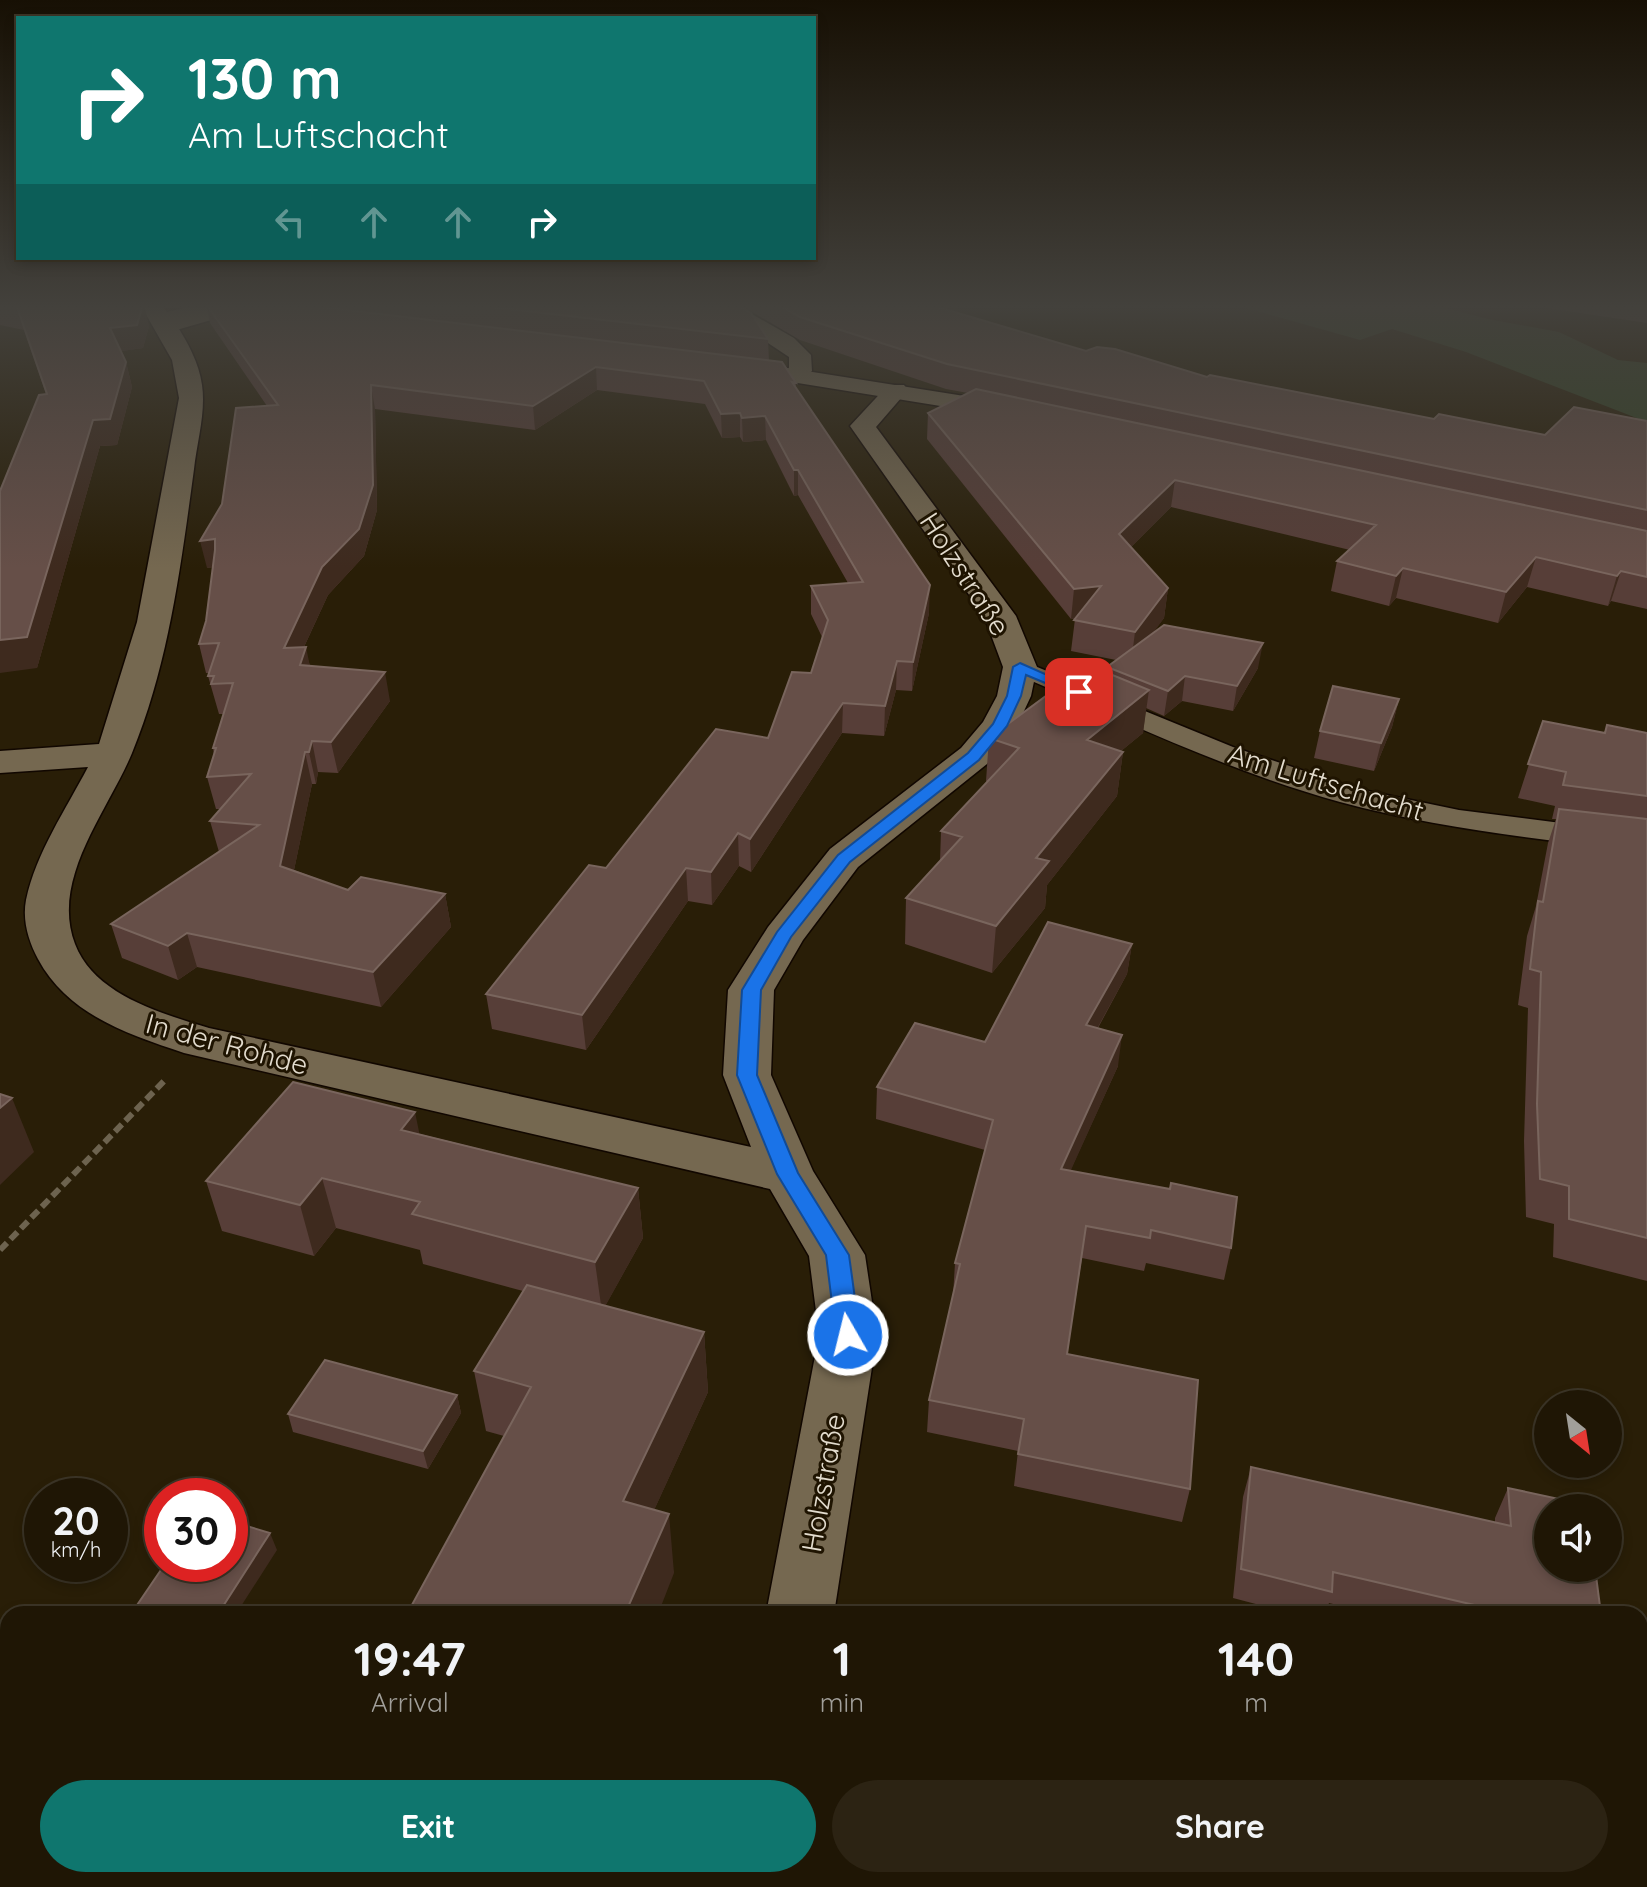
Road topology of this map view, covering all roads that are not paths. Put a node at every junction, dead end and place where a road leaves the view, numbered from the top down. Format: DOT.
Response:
graph roads {
  1 [pos="191,392"];
  2 [pos="894,392"];
  3 [pos="907,392"];
  4 [pos="1035,416"];
  5 [pos="1020,667"];
  6 [pos="113,754"];
  7 [pos="0,762"];
  8 [pos="1647,843"];
  9 [pos="788,1174"];
  10 [pos="805,1606"];
  1 -- 6 [label="street, In der Rohde"];
  2 -- 5 [label="street, Holzstraße"];
  3 -- 4 [label="street"];
  5 -- 8 [label="lane, Am Luftschacht"];
  5 -- 9 [label="street, Holzstraße"];
  6 -- 7 [label="street"];
  6 -- 9 [label="street, In der Rohde"];
  9 -- 10 [label="street, Holzstraße"];
}
